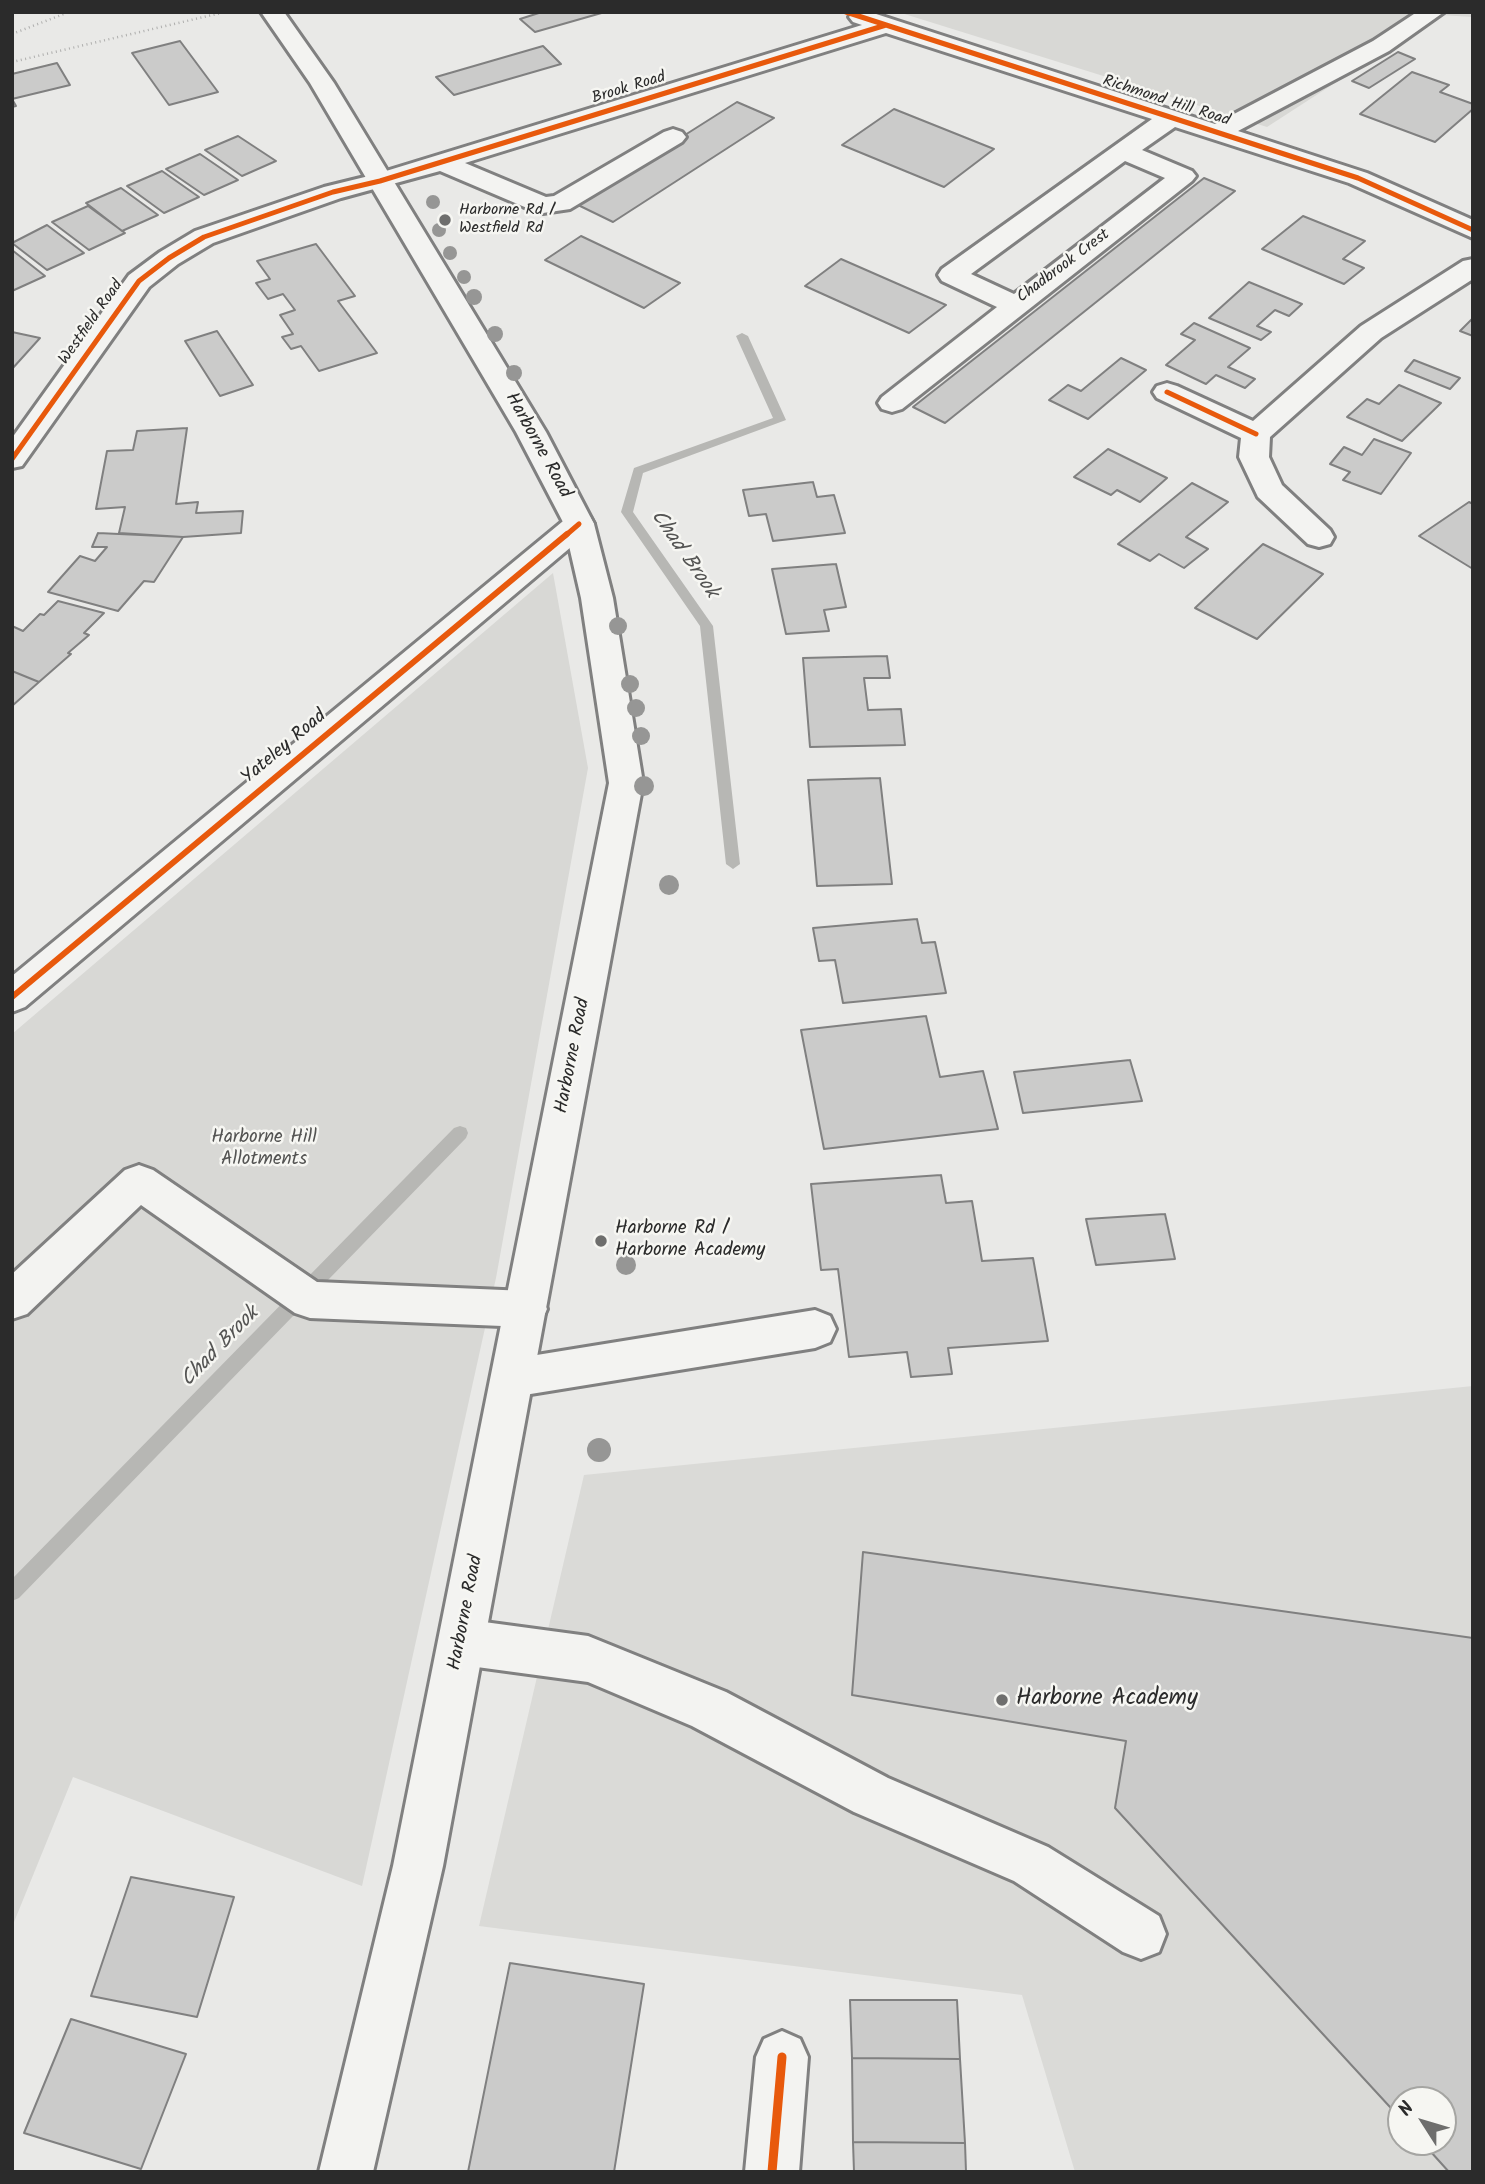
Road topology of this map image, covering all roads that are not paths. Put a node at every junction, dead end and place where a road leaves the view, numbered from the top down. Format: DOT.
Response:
graph roads {
  1 [pos="272,12"];
  2 [pos="846,12"];
  3 [pos="1433,12"];
  4 [pos="886,25"];
  5 [pos="1171,118"];
  6 [pos="1216,133"];
  7 [pos="673,137"];
  8 [pos="1123,151"];
  9 [pos="441,162"];
  10 [pos="380,181"];
  11 [pos="1473,230"];
  12 [pos="1473,267"];
  13 [pos="1016,306"];
  14 [pos="1167,392"];
  15 [pos="892,403"];
  16 [pos="25,422"];
  17 [pos="1256,434"];
  18 [pos="12,459"];
  19 [pos="579,524"];
  20 [pos="1319,537"];
  21 [pos="12,997"];
  22 [pos="12,1301"];
  23 [pos="526,1309"];
  24 [pos="815,1329"];
  25 [pos="512,1378"];
  26 [pos="462,1643"];
  27 [pos="1141,1934"];
  28 [pos="782,2057"];
  29 [pos="346,2172"];
  30 [pos="772,2172"];
  1 -- 10 [label="street, Harborne Road"];
  2 -- 4 [label="street, Richmond Hill Road"];
  3 -- 6 [label="street"];
  4 -- 5 [label="street, Richmond Hill Road"];
  4 -- 9 [label="street, Brook Road"];
  5 -- 6 [label="street, Richmond Hill Road"];
  5 -- 8 [label="street, Chadbrook Crest"];
  6 -- 11 [label="street, Richmond Hill Road"];
  7 -- 9 [label="street"];
  8 -- 13 [label="street, Chadbrook Crest"];
  8 -- 13 [label="street, Chadbrook Crest"];
  9 -- 10 [label="street, Brook Road"];
  10 -- 16 [label="street, Westfield Road"];
  10 -- 19 [label="street, Harborne Road"];
  12 -- 17 [label="street"];
  13 -- 15 [label="street"];
  14 -- 17 [label="street"];
  16 -- 18 [label="street, Westfield Road"];
  17 -- 20 [label="street"];
  19 -- 21 [label="street, Yateley Road"];
  19 -- 23 [label="street, Harborne Road"];
  22 -- 23 [label="street"];
  23 -- 25 [label="street, Harborne Road"];
  24 -- 25 [label="street"];
  25 -- 26 [label="street, Harborne Road"];
  26 -- 27 [label="street"];
  26 -- 29 [label="street, Harborne Road"];
  28 -- 30 [label="street"];
}
